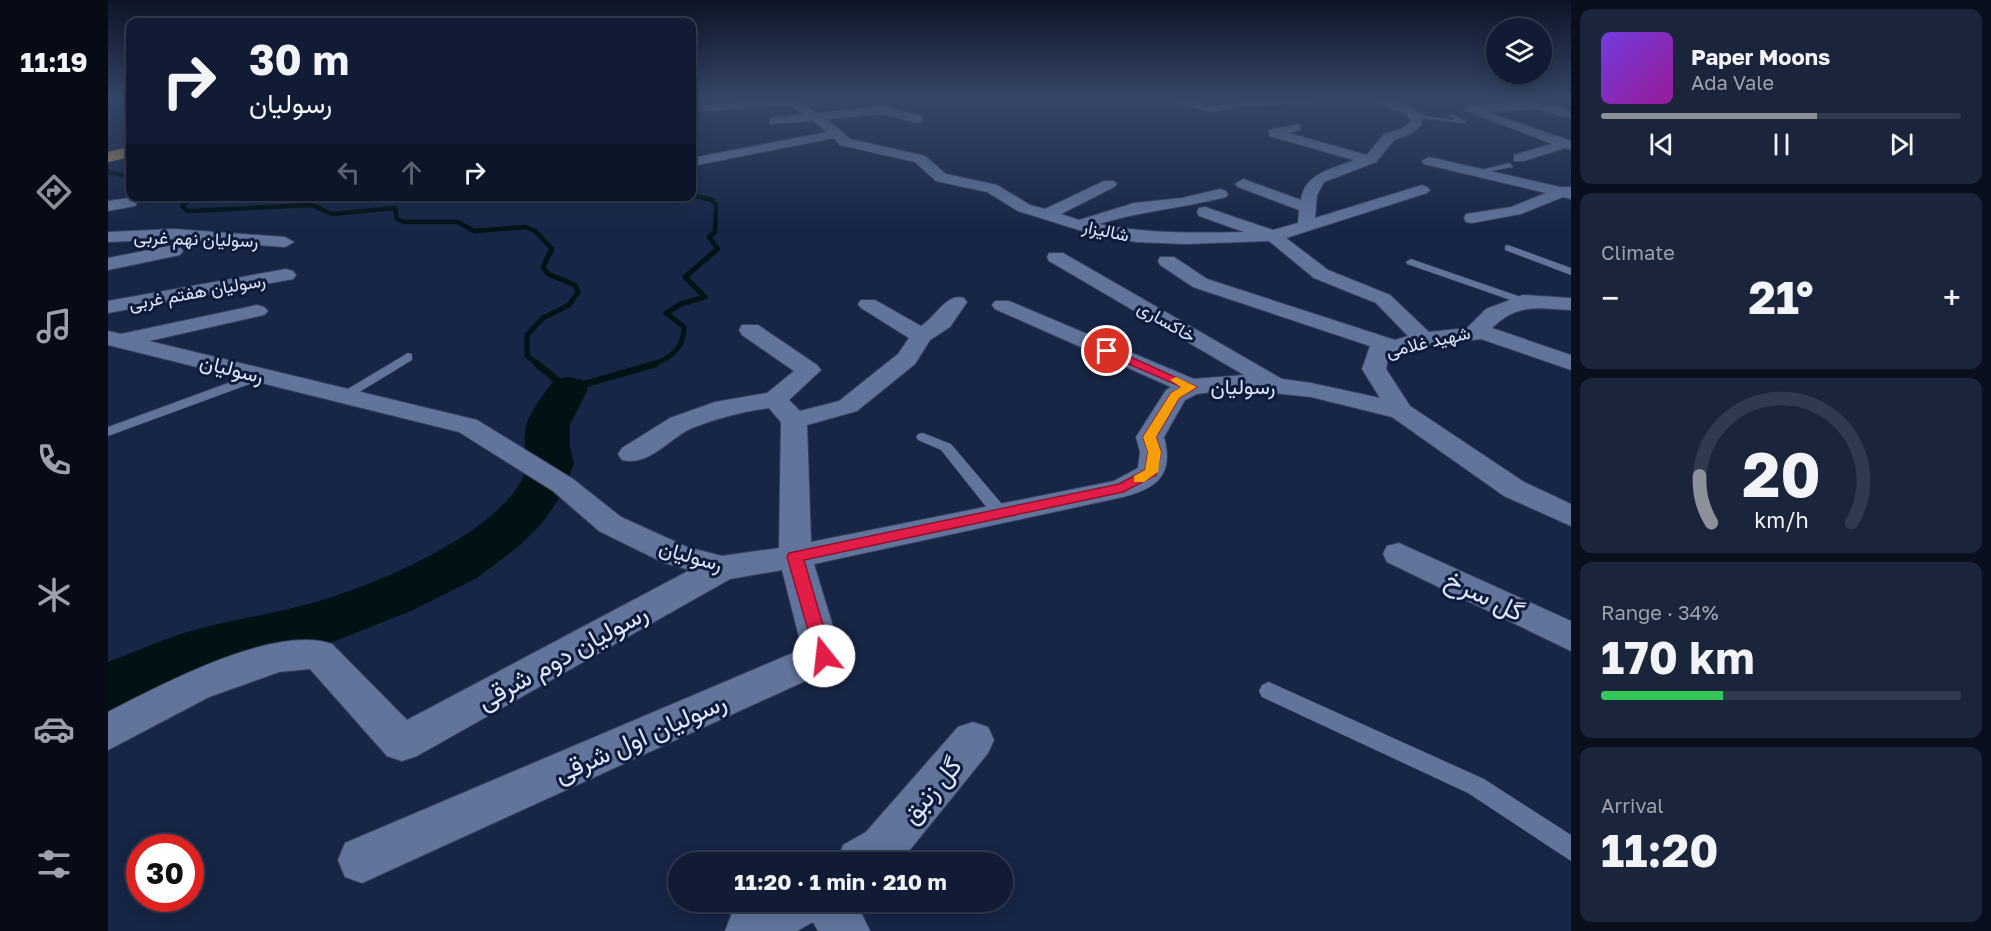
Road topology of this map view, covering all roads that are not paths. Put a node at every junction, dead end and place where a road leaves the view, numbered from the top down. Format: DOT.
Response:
graph roads {
  1 [pos="792,142"];
  2 [pos="846,142"];
  3 [pos="1307,142"];
  4 [pos="1384,142"];
  5 [pos="126,144"];
  6 [pos="1568,145"];
  7 [pos="108,148"];
  8 [pos="126,153"];
  9 [pos="108,157"];
  10 [pos="1368,160"];
  11 [pos="696,161"];
  12 [pos="1429,161"];
  13 [pos="1515,161"];
  14 [pos="1480,171"];
  15 [pos="1109,184"];
  16 [pos="1243,184"];
  17 [pos="1422,190"];
  18 [pos="1568,191"];
  19 [pos="1220,194"];
  20 [pos="129,203"];
  21 [pos="108,206"];
  22 [pos="1308,208"];
  23 [pos="1204,212"];
  24 [pos="1047,215"];
  25 [pos="1472,218"];
  26 [pos="1079,225"];
  27 [pos="1306,226"];
  28 [pos="1273,236"];
  29 [pos="108,237"];
  30 [pos="285,242"];
  31 [pos="1508,248"];
  32 [pos="174,251"];
  33 [pos="1056,257"];
  34 [pos="1167,261"];
  35 [pos="1411,262"];
  36 [pos="108,264"];
  37 [pos="1571,272"];
  38 [pos="286,275"];
  39 [pos="1523,301"];
  40 [pos="957,302"];
  41 [pos="868,304"];
  42 [pos="1571,304"];
  43 [pos="1002,305"];
  44 [pos="108,307"];
  45 [pos="257,311"];
  46 [pos="750,330"];
  47 [pos="1478,330"];
  48 [pos="921,336"];
  49 [pos="114,339"];
  50 [pos="1424,339"];
  51 [pos="1394,347"];
  52 [pos="408,357"];
  53 [pos="1571,363"];
  54 [pos="261,375"];
  55 [pos="1278,385"];
  56 [pos="1191,387"];
  57 [pos="343,396"];
  58 [pos="775,400"];
  59 [pos="1401,411"];
  60 [pos="794,421"];
  61 [pos="108,432"];
  62 [pos="923,437"];
  63 [pos="632,454"];
  64 [pos="1000,514"];
  65 [pos="1571,516"];
  66 [pos="1399,554"];
  67 [pos="795,557"];
  68 [pos="722,568"];
  69 [pos="1571,637"];
  70 [pos="1269,691"];
  71 [pos="108,732"];
  72 [pos="973,740"];
  73 [pos="1571,849"];
  74 [pos="876,852"];
  75 [pos="362,860"];
  76 [pos="782,912"];
  77 [pos="835,912"];
  78 [pos="750,931"];
  79 [pos="845,931"];
  1 -- 11 [label="street"];
  2 -- 24 [label="street, شالیزار"];
  3 -- 10 [label="street"];
  4 -- 10 [label="street"];
  5 -- 7 [label="highway"];
  6 -- 13 [label="street"];
  8 -- 9 [label="highway"];
  10 -- 22 [label="street"];
  12 -- 14 [label="street"];
  13 -- 14 [label="lane"];
  14 -- 18 [label="street"];
  15 -- 24 [label="street"];
  16 -- 22 [label="street"];
  17 -- 27 [label="street, شالیزار"];
  18 -- 25 [label="street"];
  19 -- 26 [label="street"];
  20 -- 21 [label="street"];
  22 -- 27 [label="street"];
  23 -- 28 [label="street"];
  24 -- 26 [label="street, شالیزار"];
  26 -- 28 [label="street, شالیزار"];
  27 -- 28 [label="street, شالیزار"];
  28 -- 50 [label="street"];
  29 -- 30 [label="street, رسولیان نهم غربی"];
  31 -- 37 [label="lane"];
  32 -- 36 [label="street"];
  33 -- 55 [label="street, خاکساری"];
  34 -- 51 [label="street"];
  35 -- 39 [label="lane"];
  38 -- 44 [label="street, رسولیان هفتم غربی"];
  39 -- 42 [label="street, شهید غلامی"];
  39 -- 47 [label="street, شهید غلامی"];
  40 -- 48 [label="street"];
  41 -- 48 [label="street"];
  43 -- 56 [label="street"];
  45 -- 49 [label="street"];
  46 -- 58 [label="street"];
  47 -- 50 [label="street, شهید غلامی"];
  47 -- 53 [label="street"];
  48 -- 60 [label="street"];
  49 -- 54 [label="street, رسولیان"];
  50 -- 51 [label="street, شهید غلامی"];
  51 -- 59 [label="street, شهید غلامی"];
  52 -- 57 [label="lane"];
  54 -- 57 [label="street, رسولیان"];
  54 -- 61 [label="lane"];
  55 -- 56 [label="street, رسولیان"];
  55 -- 59 [label="street, رسولیان"];
  56 -- 64 [label="street, رسولیان"];
  57 -- 68 [label="street, رسولیان"];
  58 -- 60 [label="street"];
  58 -- 63 [label="street"];
  59 -- 65 [label="street, رسولیان"];
  60 -- 67 [label="street"];
  62 -- 64 [label="lane"];
  64 -- 67 [label="street, رسولیان"];
  66 -- 69 [label="street, گل سرخ"];
  67 -- 68 [label="street, رسولیان"];
  67 -- 75 [label="street, رسولیان اول شرقی"];
  68 -- 71 [label="street, رسولیان دوم شرقی"];
  70 -- 73 [label="lane"];
  72 -- 74 [label="street, گل زنبق"];
  76 -- 78 [label="street"];
  77 -- 79 [label="street"];
}
